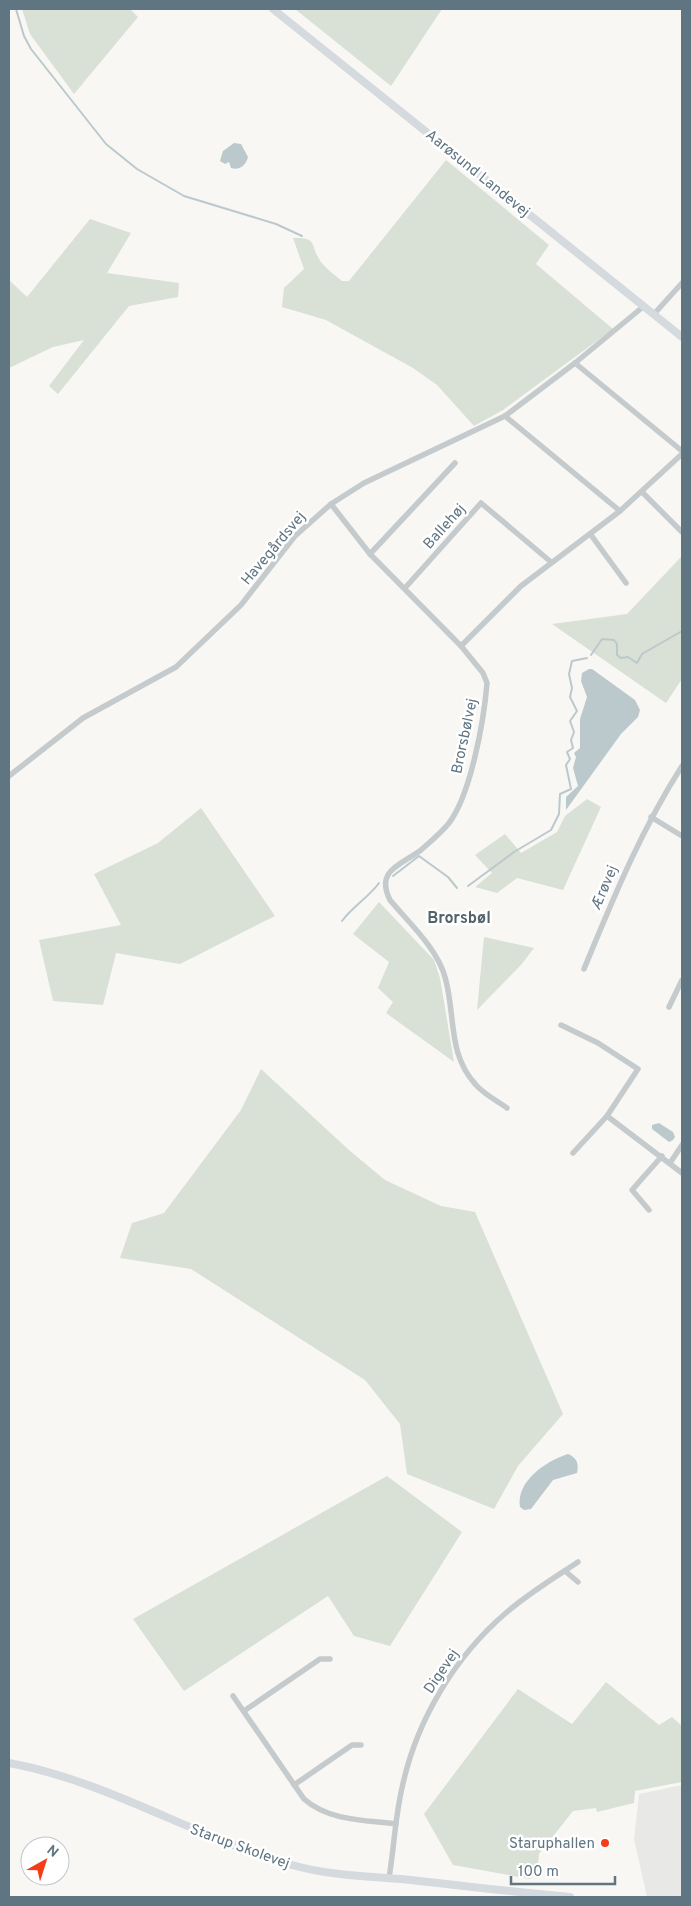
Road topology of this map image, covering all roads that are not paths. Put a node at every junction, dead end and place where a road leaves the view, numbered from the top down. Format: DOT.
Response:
graph roads {
  1 [pos="273,9"];
  2 [pos="682,284"];
  3 [pos="644,306"];
  4 [pos="654,314"];
  5 [pos="682,337"];
  6 [pos="576,363"];
  7 [pos="505,416"];
  8 [pos="682,452"];
  9 [pos="455,463"];
  10 [pos="642,492"];
  11 [pos="332,504"];
  12 [pos="620,511"];
  13 [pos="682,532"];
  14 [pos="591,535"];
  15 [pos="370,554"];
  16 [pos="551,562"];
  17 [pos="626,583"];
  18 [pos="405,588"];
  19 [pos="461,646"];
  20 [pos="682,766"];
  21 [pos="9,776"];
  22 [pos="651,817"];
  23 [pos="682,836"];
  24 [pos="584,969"];
  25 [pos="682,980"];
  26 [pos="669,1007"];
  27 [pos="561,1026"];
  28 [pos="507,1108"];
  29 [pos="607,1116"];
  30 [pos="682,1145"];
  31 [pos="573,1153"];
  32 [pos="662,1156"];
  33 [pos="670,1163"];
  34 [pos="682,1173"];
  35 [pos="649,1210"];
  36 [pos="578,1562"];
  37 [pos="565,1571"];
  38 [pos="578,1582"];
  39 [pos="330,1659"];
  40 [pos="233,1696"];
  41 [pos="244,1711"];
  42 [pos="361,1745"];
  43 [pos="9,1763"];
  44 [pos="294,1785"];
  45 [pos="396,1824"];
  46 [pos="389,1878"];
  47 [pos="570,1897"];
  1 -- 3 [label="street, Aarøsund Landevej"];
  2 -- 4 [label="street"];
  3 -- 4 [label="street, Aarøsund Landevej"];
  3 -- 6 [label="street, Havegårdsvej"];
  4 -- 5 [label="street, Aarøsund Landevej"];
  6 -- 7 [label="street, Havegårdsvej"];
  6 -- 8 [label="street"];
  7 -- 11 [label="street, Havegårdsvej"];
  7 -- 12 [label="street"];
  8 -- 10 [label="street"];
  9 -- 15 [label="street"];
  10 -- 12 [label="street"];
  10 -- 13 [label="street"];
  11 -- 15 [label="street, Brorsbølvej"];
  11 -- 21 [label="street, Havegårdsvej"];
  12 -- 14 [label="street"];
  14 -- 16 [label="street"];
  14 -- 17 [label="street"];
  15 -- 18 [label="street, Brorsbølvej"];
  16 -- 18 [label="street, Ballehøj"];
  16 -- 19 [label="street"];
  18 -- 19 [label="street, Brorsbølvej"];
  19 -- 28 [label="street, Brorsbølvej"];
  20 -- 22 [label="street, Ærøvej"];
  22 -- 23 [label="street"];
  22 -- 24 [label="street, Ærøvej"];
  25 -- 26 [label="street"];
  27 -- 29 [label="street"];
  29 -- 31 [label="street"];
  29 -- 32 [label="street"];
  30 -- 33 [label="street"];
  32 -- 33 [label="street"];
  32 -- 35 [label="street"];
  33 -- 34 [label="street"];
  36 -- 37 [label="street, Digevej"];
  37 -- 38 [label="street"];
  37 -- 45 [label="street, Digevej"];
  39 -- 41 [label="street"];
  40 -- 41 [label="street"];
  41 -- 44 [label="street"];
  42 -- 44 [label="street"];
  43 -- 46 [label="street, Starup Skolevej"];
  44 -- 45 [label="street"];
  45 -- 46 [label="street, Digevej"];
  46 -- 47 [label="street, Starup Skolevej"];
}
